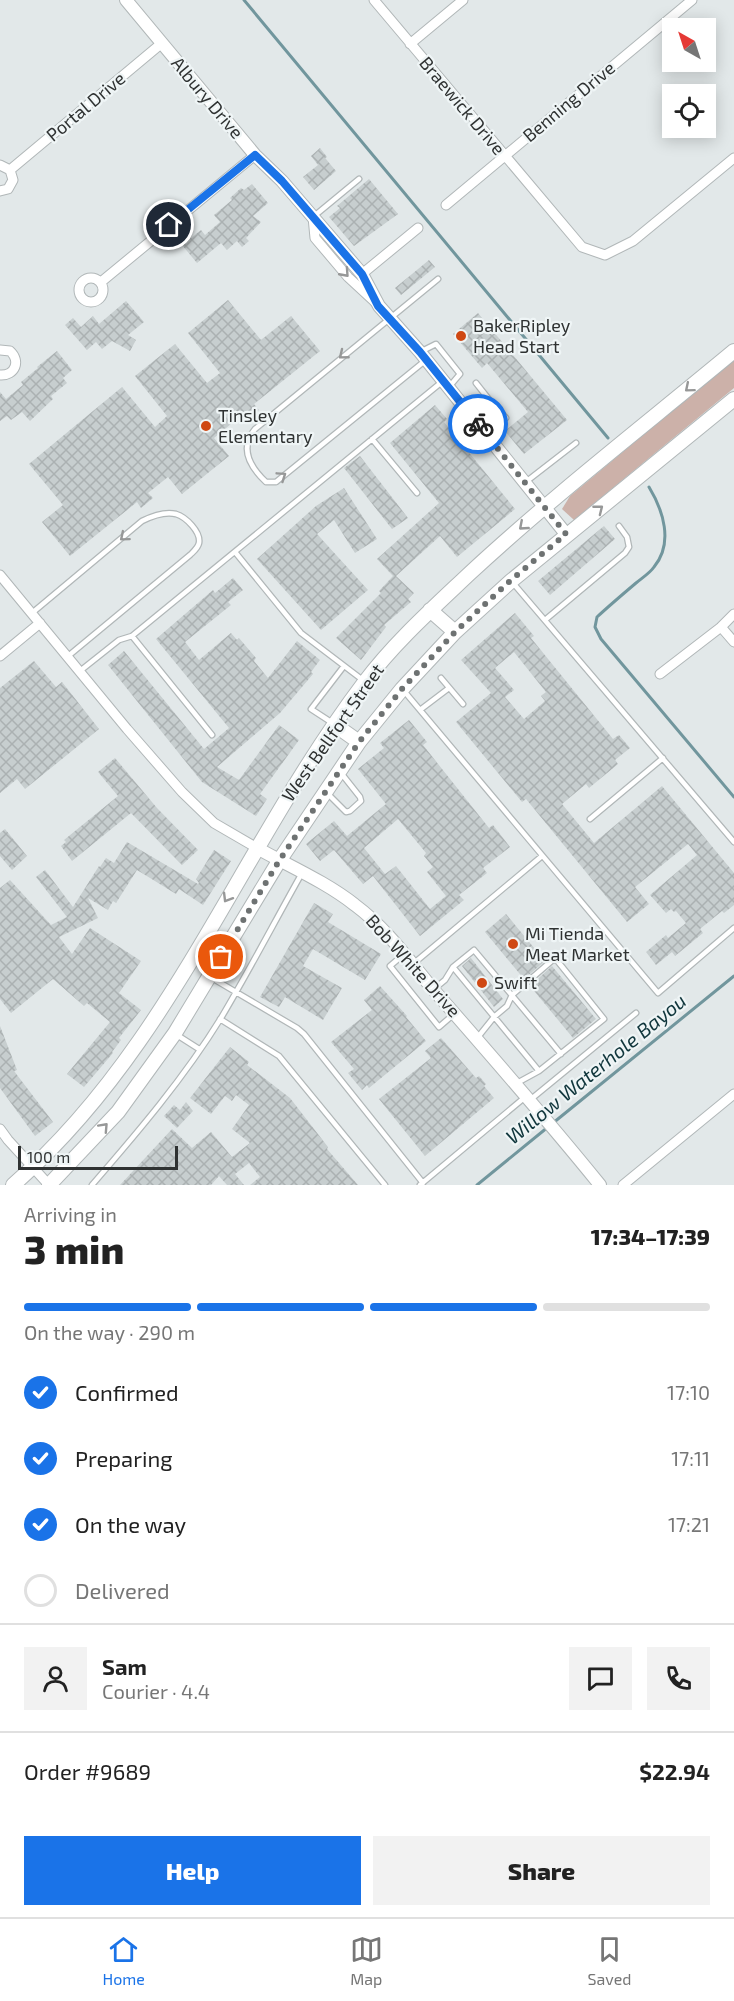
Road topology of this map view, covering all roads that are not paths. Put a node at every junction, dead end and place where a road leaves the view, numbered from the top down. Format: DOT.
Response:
graph roads {
  1 [pos="126,0"];
  2 [pos="374,0"];
  3 [pos="463,0"];
  4 [pos="692,0"];
  5 [pos="162,43"];
  6 [pos="410,44"];
  7 [pos="255,155"];
  8 [pos="504,156"];
  9 [pos="734,158"];
  10 [pos="0,165"];
  11 [pos="10,170"];
  12 [pos="359,179"];
  13 [pos="0,191"];
  14 [pos="446,205"];
  15 [pos="314,217"];
  16 [pos="418,228"];
  17 [pos="362,274"];
  18 [pos="438,279"];
  19 [pos="101,282"];
  20 [pos="378,306"];
  21 [pos="389,318"];
  22 [pos="0,350"];
  23 [pos="734,351"];
  24 [pos="423,356"];
  25 [pos="0,375"];
  26 [pos="476,383"];
  27 [pos="445,384"];
  28 [pos="734,399"];
  29 [pos="491,402"];
  30 [pos="472,417"];
  31 [pos="506,418"];
  32 [pos="372,439"];
  33 [pos="576,443"];
  34 [pos="525,483"];
  35 [pos="417,493"];
  36 [pos="544,507"];
  37 [pos="619,526"];
  38 [pos="566,534"];
  39 [pos="235,552"];
  40 [pos="0,575"];
  41 [pos="511,580"];
  42 [pos="430,610"];
  43 [pos="32,613"];
  44 [pos="734,614"];
  45 [pos="545,620"];
  46 [pos="40,623"];
  47 [pos="722,627"];
  48 [pos="455,632"];
  49 [pos="132,636"];
  50 [pos="734,642"];
  51 [pos="0,656"];
  52 [pos="68,657"];
  53 [pos="344,666"];
  54 [pos="80,671"];
  55 [pos="660,674"];
  56 [pos="441,678"];
  57 [pos="365,682"];
  58 [pos="449,688"];
  59 [pos="402,689"];
  60 [pos="464,704"];
  61 [pos="420,710"];
  62 [pos="334,725"];
  63 [pos="212,735"];
  64 [pos="359,742"];
  65 [pos="663,758"];
  66 [pos="339,771"];
  67 [pos="326,792"];
  68 [pos="590,819"];
  69 [pos="734,842"];
  70 [pos="257,848"];
  71 [pos="542,856"];
  72 [pos="279,861"];
  73 [pos="302,873"];
  74 [pos="734,928"];
  75 [pos="409,959"];
  76 [pos="484,962"];
  77 [pos="453,967"];
  78 [pos="478,967"];
  79 [pos="494,974"];
  80 [pos="469,975"];
  81 [pos="209,977"];
  82 [pos="487,979"];
  83 [pos="464,980"];
  84 [pos="478,986"];
  85 [pos="505,987"];
  86 [pos="434,989"];
  87 [pos="473,990"];
  88 [pos="236,991"];
  89 [pos="498,993"];
  90 [pos="512,995"];
  91 [pos="489,1000"];
  92 [pos="484,1004"];
  93 [pos="456,1013"];
  94 [pos="636,1013"];
  95 [pos="494,1017"];
  96 [pos="220,1019"];
  97 [pos="154,1020"];
  98 [pos="175,1033"];
  99 [pos="477,1038"];
  100 [pos="199,1049"];
  101 [pos="561,1054"];
  102 [pos="538,1071"];
  103 [pos="514,1085"];
  104 [pos="733,1098"];
  105 [pos="531,1101"];
  106 [pos="0,1129"];
  107 [pos="33,1168"];
  108 [pos="422,1184"];
  109 [pos="13,1185"];
  110 [pos="49,1185"];
  111 [pos="92,1185"];
  112 [pos="385,1185"];
  113 [pos="600,1185"];
  114 [pos="624,1185"];
  1 -- 5 [label="street, Albury Drive"];
  2 -- 6 [label="street, Braewick Drive"];
  3 -- 6 [label="street"];
  4 -- 8 [label="street, Benning Drive"];
  5 -- 7 [label="street, Albury Drive"];
  5 -- 11 [label="street, Portal Drive"];
  6 -- 8 [label="street, Braewick Drive"];
  7 -- 15 [label="street, Albury Drive"];
  7 -- 19 [label="street"];
  8 -- 9 [label="street, Braewick Drive"];
  8 -- 14 [label="street, Benning Drive"];
  10 -- 11 [label="street"];
  11 -- 13 [label="street, Portal Drive"];
  12 -- 15 [label="lane"];
  15 -- 17 [label="street, Albury Drive"];
  15 -- 20 [label="street, Albury Drive, one-way"];
  16 -- 17 [label="street"];
  17 -- 20 [label="street, Albury Drive"];
  18 -- 21 [label="lane"];
  20 -- 21 [label="street, Albury Drive"];
  21 -- 24 [label="street, Albury Drive"];
  21 -- 24 [label="lane, one-way"];
  22 -- 25 [label="street"];
  23 -- 36 [label="main road, West Bellfort Street, one-way"];
  24 -- 27 [label="street, Albury Drive"];
  24 -- 27 [label="lane"];
  26 -- 29 [label="lane"];
  27 -- 30 [label="street, Albury Drive"];
  27 -- 32 [label="lane"];
  38 -- 28 [label="main road, West Bellfort Street, one-way"];
  29 -- 30 [label="lane"];
  29 -- 31 [label="lane"];
  30 -- 34 [label="street, Albury Drive"];
  32 -- 35 [label="lane"];
  32 -- 39 [label="lane"];
  33 -- 34 [label="lane"];
  34 -- 36 [label="street, Albury Drive"];
  36 -- 38 [label="street, Albury Drive"];
  36 -- 42 [label="main road, West Bellfort Street, one-way"];
  37 -- 45 [label="lane"];
  38 -- 41 [label="main road, West Bellfort Street"];
  39 -- 49 [label="lane"];
  39 -- 53 [label="lane"];
  40 -- 43 [label="street, Bob White Drive"];
  41 -- 45 [label="lane"];
  41 -- 48 [label="main road, West Bellfort Street"];
  42 -- 48 [label="main road"];
  42 -- 57 [label="main road, West Bellfort Street"];
  43 -- 46 [label="street, Bob White Drive"];
  52 -- 43 [label="lane, one-way"];
  44 -- 47 [label="street"];
  45 -- 65 [label="lane"];
  46 -- 51 [label="street"];
  46 -- 52 [label="street, Bob White Drive"];
  47 -- 50 [label="street"];
  47 -- 55 [label="street"];
  48 -- 59 [label="main road, West Bellfort Street"];
  49 -- 54 [label="lane"];
  49 -- 63 [label="lane"];
  52 -- 54 [label="street, Bob White Drive"];
  53 -- 57 [label="lane"];
  53 -- 62 [label="lane"];
  54 -- 70 [label="street, Bob White Drive"];
  56 -- 58 [label="lane"];
  57 -- 62 [label="main road, West Bellfort Street"];
  58 -- 60 [label="lane"];
  58 -- 61 [label="lane"];
  59 -- 61 [label="lane"];
  59 -- 64 [label="main road, West Bellfort Street"];
  61 -- 71 [label="lane"];
  62 -- 64 [label="main road"];
  62 -- 70 [label="main road, West Bellfort Street"];
  64 -- 66 [label="main road, West Bellfort Street"];
  65 -- 68 [label="lane"];
  65 -- 69 [label="lane"];
  66 -- 67 [label="main road, West Bellfort Street"];
  66 -- 67 [label="lane"];
  67 -- 72 [label="main road, West Bellfort Street"];
  70 -- 72 [label="street, Bob White Drive"];
  70 -- 97 [label="main road, West Bellfort Street, one-way"];
  71 -- 74 [label="lane"];
  71 -- 75 [label="lane"];
  72 -- 73 [label="street, Bob White Drive"];
  72 -- 81 [label="main road, West Bellfort Street"];
  73 -- 75 [label="street, Bob White Drive"];
  73 -- 88 [label="lane"];
  75 -- 86 [label="street, Bob White Drive"];
  75 -- 93 [label="lane"];
  76 -- 77 [label="lane"];
  76 -- 78 [label="lane"];
  76 -- 79 [label="lane"];
  77 -- 83 [label="lane"];
  77 -- 86 [label="lane"];
  79 -- 82 [label="lane"];
  79 -- 85 [label="lane"];
  80 -- 83 [label="lane"];
  81 -- 88 [label="lane"];
  81 -- 98 [label="main road, West Bellfort Street"];
  83 -- 87 [label="lane"];
  84 -- 87 [label="lane"];
  85 -- 89 [label="lane"];
  85 -- 90 [label="lane"];
  86 -- 93 [label="street, Bob White Drive"];
  87 -- 92 [label="lane"];
  88 -- 96 [label="lane"];
  88 -- 108 [label="lane"];
  90 -- 95 [label="lane"];
  90 -- 101 [label="lane"];
  90 -- 101 [label="lane"];
  91 -- 92 [label="lane"];
  92 -- 95 [label="lane"];
  93 -- 99 [label="street, Bob White Drive"];
  94 -- 105 [label="lane"];
  95 -- 99 [label="lane"];
  95 -- 102 [label="lane"];
  96 -- 100 [label="lane"];
  96 -- 112 [label="lane"];
  97 -- 98 [label="main road"];
  97 -- 107 [label="main road, West Bellfort Street"];
  98 -- 100 [label="lane"];
  110 -- 98 [label="main road, West Bellfort Street, one-way"];
  99 -- 103 [label="street, Bob White Drive"];
  100 -- 111 [label="lane"];
  101 -- 102 [label="lane"];
  102 -- 103 [label="lane"];
  103 -- 105 [label="street, Bob White Drive"];
  104 -- 114 [label="street"];
  105 -- 108 [label="lane"];
  105 -- 113 [label="street, Bob White Drive"];
  106 -- 107 [label="street"];
  107 -- 109 [label="main road, West Bellfort Street"];
  107 -- 110 [label="street"];
}
